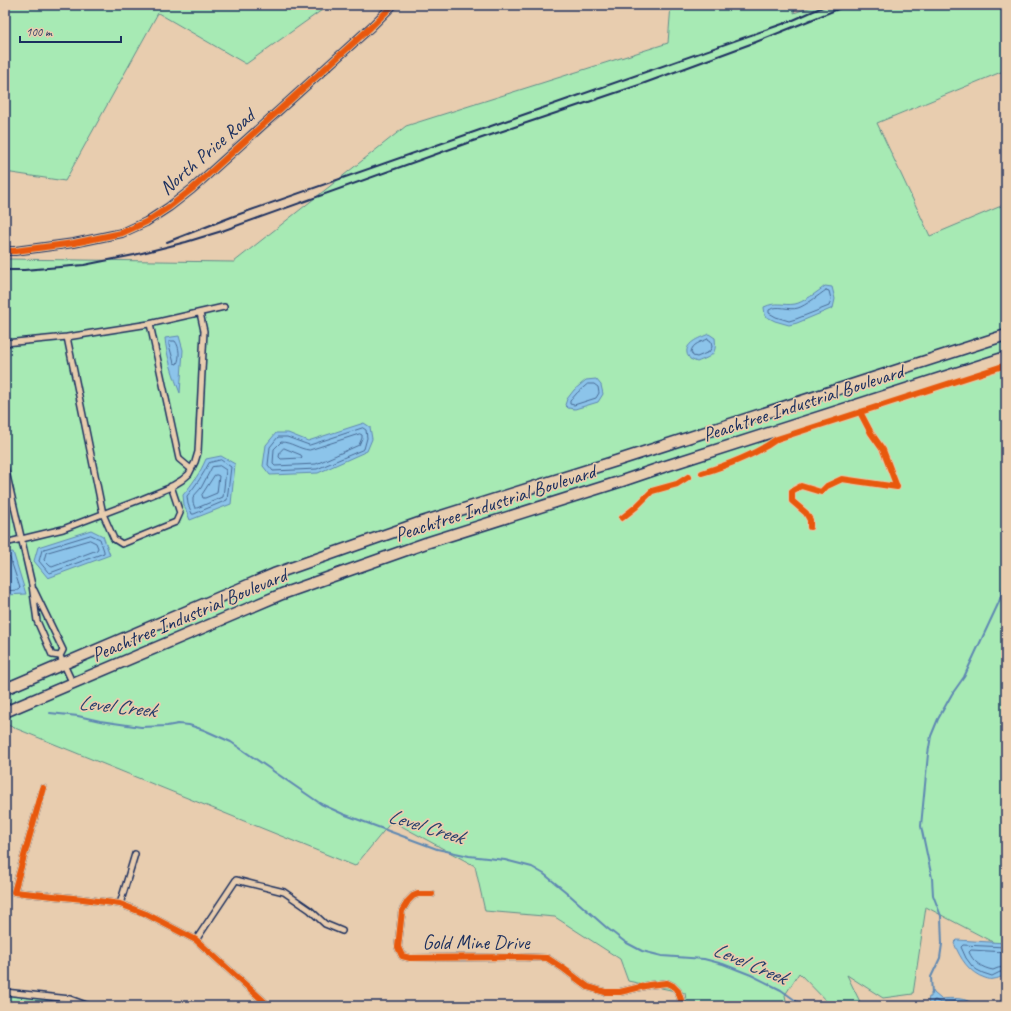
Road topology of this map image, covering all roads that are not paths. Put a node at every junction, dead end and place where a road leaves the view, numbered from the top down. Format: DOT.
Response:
graph roads {
  1 [pos="393,5"];
  2 [pos="5,251"];
  3 [pos="224,307"];
  4 [pos="200,313"];
  5 [pos="150,324"];
  6 [pos="1006,335"];
  7 [pos="67,337"];
  8 [pos="5,343"];
  9 [pos="1006,357"];
  10 [pos="5,466"];
  11 [pos="191,469"];
  12 [pos="171,486"];
  13 [pos="103,514"];
  14 [pos="22,539"];
  15 [pos="5,543"];
  16 [pos="32,585"];
  17 [pos="62,660"];
  18 [pos="73,684"];
  19 [pos="5,689"];
  20 [pos="5,712"];
  21 [pos="43,788"];
  22 [pos="135,854"];
  23 [pos="432,894"];
  24 [pos="120,904"];
  25 [pos="342,931"];
  26 [pos="196,940"];
  27 [pos="5,992"];
  28 [pos="89,1006"];
  29 [pos="270,1006"];
  30 [pos="682,1006"];
  1 -- 2 [label="street, North Price Road"];
  3 -- 4 [label="street"];
  4 -- 5 [label="street"];
  4 -- 11 [label="street"];
  5 -- 7 [label="street"];
  5 -- 11 [label="street"];
  6 -- 17 [label="highway, Peachtree Industrial Boulevard"];
  7 -- 8 [label="street"];
  7 -- 13 [label="street"];
  9 -- 18 [label="highway, Peachtree Industrial Boulevard"];
  10 -- 14 [label="street"];
  11 -- 12 [label="street"];
  12 -- 13 [label="street"];
  12 -- 13 [label="street"];
  13 -- 14 [label="street"];
  14 -- 15 [label="street"];
  14 -- 16 [label="street"];
  16 -- 17 [label="street"];
  16 -- 17 [label="street"];
  17 -- 18 [label="street"];
  17 -- 19 [label="highway, Peachtree Industrial Boulevard"];
  18 -- 20 [label="highway, Peachtree Industrial Boulevard"];
  21 -- 24 [label="street"];
  22 -- 24 [label="street"];
  23 -- 30 [label="street, Gold Mine Drive"];
  24 -- 26 [label="street"];
  25 -- 26 [label="street"];
  26 -- 29 [label="street"];
  27 -- 28 [label="street"];
}
